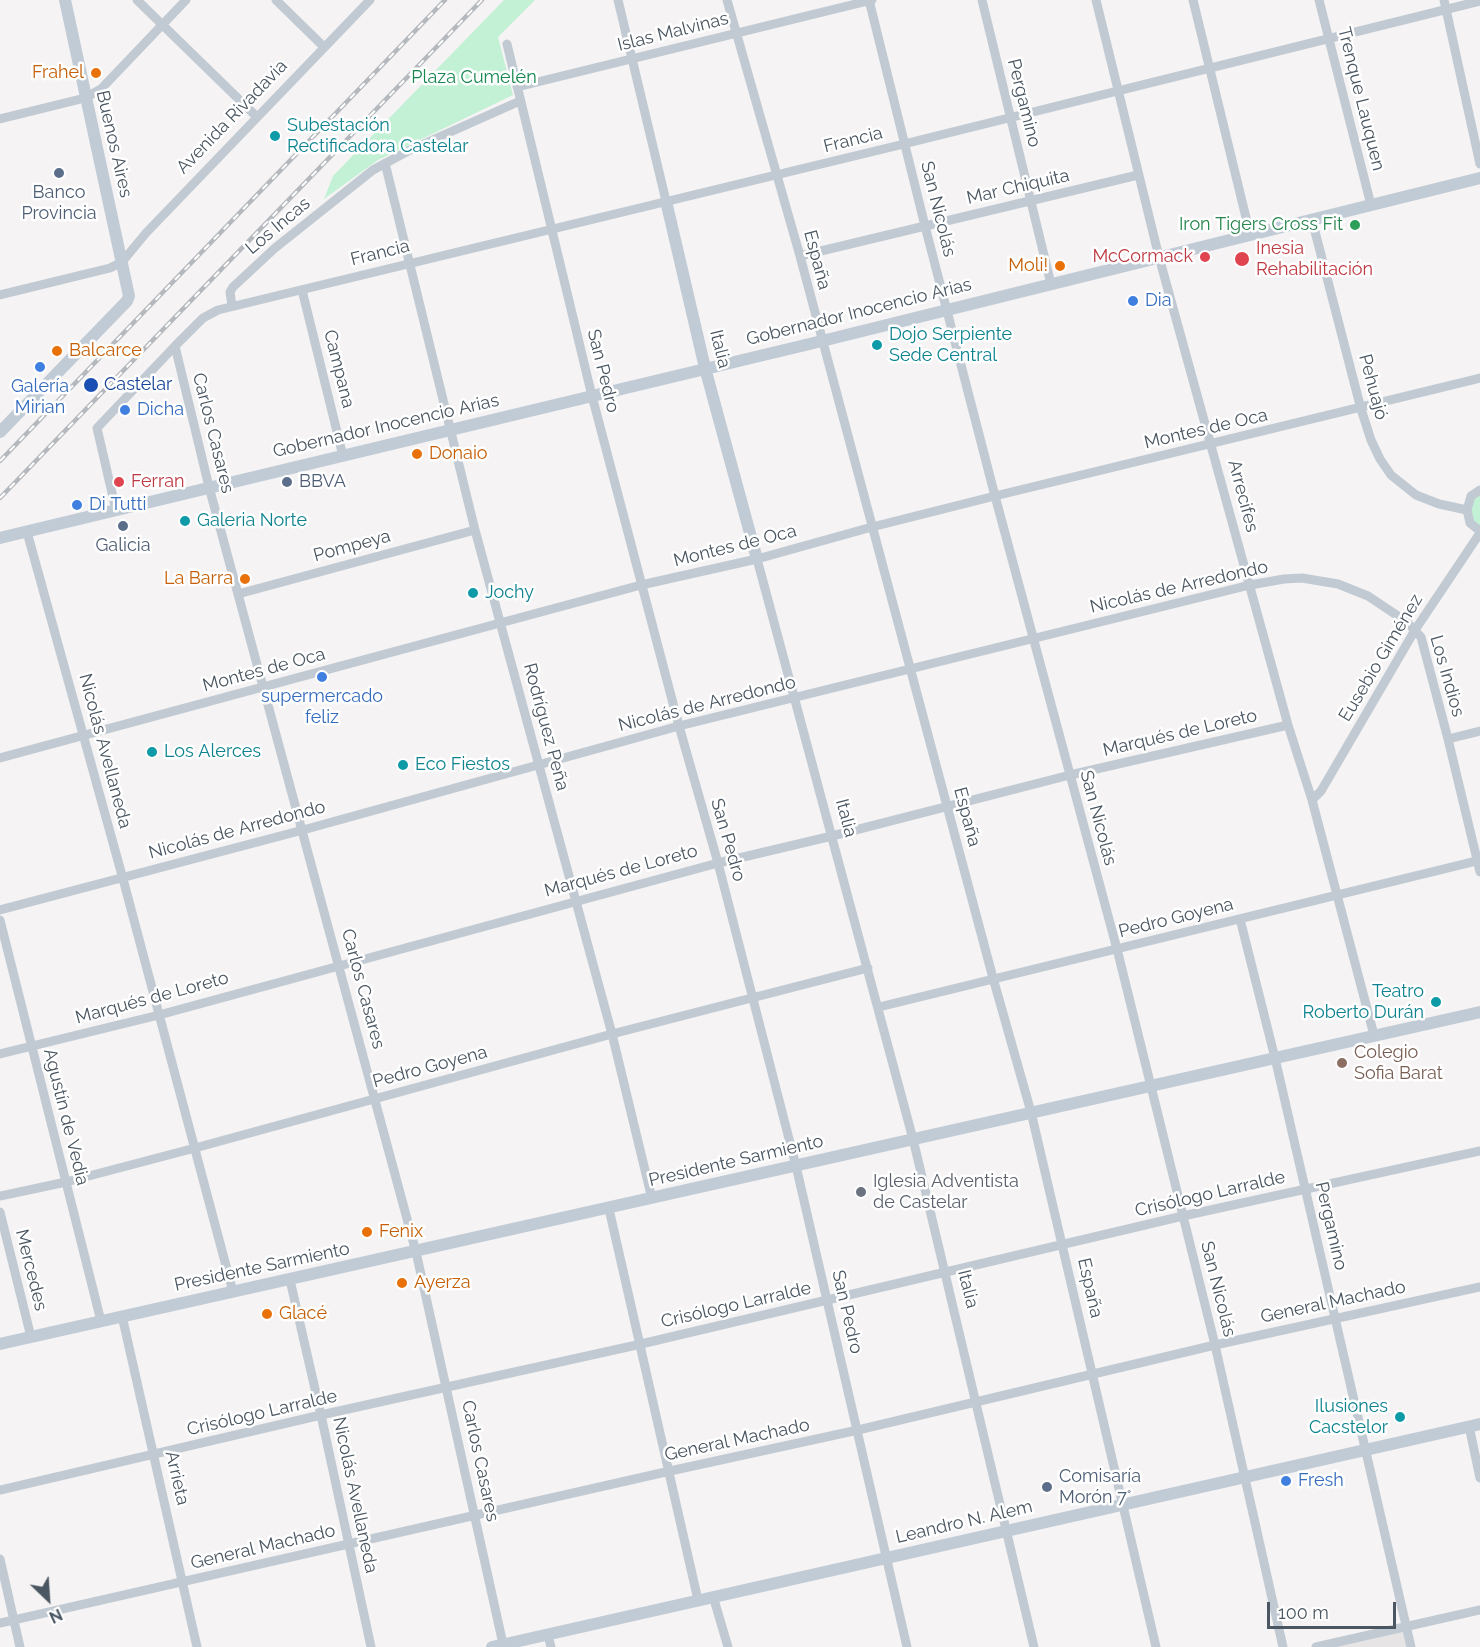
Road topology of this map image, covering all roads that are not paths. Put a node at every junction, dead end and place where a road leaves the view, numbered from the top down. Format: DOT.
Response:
graph roads {
  1 [pos="65,0"];
  2 [pos="138,0"];
  3 [pos="186,0"];
  4 [pos="276,0"];
  5 [pos="370,0"];
  6 [pos="618,0"];
  7 [pos="727,0"];
  8 [pos="870,0"];
  9 [pos="982,0"];
  10 [pos="1095,0"];
  11 [pos="1193,0"];
  12 [pos="1319,0"];
  13 [pos="1480,1"];
  14 [pos="1445,5"];
  15 [pos="163,24"];
  16 [pos="736,34"];
  17 [pos="1328,38"];
  18 [pos="507,45"];
  19 [pos="324,47"];
  20 [pos="632,59"];
  21 [pos="1210,67"];
  22 [pos="517,87"];
  23 [pos="1117,91"];
  24 [pos="85,98"];
  25 [pos="520,101"];
  26 [pos="257,117"];
  27 [pos="1010,118"];
  28 [pos="0,119"];
  29 [pos="904,144"];
  30 [pos="385,163"];
  31 [pos="1480,164"];
  32 [pos="776,175"];
  33 [pos="1138,175"];
  34 [pos="1480,178"];
  35 [pos="666,201"];
  36 [pos="1031,201"];
  37 [pos="1371,205"];
  38 [pos="1312,220"];
  39 [pos="925,226"];
  40 [pos="552,230"];
  41 [pos="1250,234"];
  42 [pos="800,256"];
  43 [pos="1159,257"];
  44 [pos="122,262"];
  45 [pos="408,263"];
  46 [pos="1051,284"];
  47 [pos="302,290"];
  48 [pos="0,295"];
  49 [pos="232,306"];
  50 [pos="947,310"];
  51 [pos="822,340"];
  52 [pos="175,346"];
  53 [pos="705,368"];
  54 [pos="1480,378"];
  55 [pos="592,396"];
  56 [pos="1361,409"];
  57 [pos="450,430"];
  58 [pos="0,432"];
  59 [pos="1211,445"];
  60 [pos="343,456"];
  61 [pos="209,487"];
  62 [pos="1480,490"];
  63 [pos="995,496"];
  64 [pos="116,510"];
  65 [pos="1467,510"];
  66 [pos="873,526"];
  67 [pos="475,530"];
  68 [pos="27,532"];
  69 [pos="1480,532"];
  70 [pos="3,536"];
  71 [pos="757,559"];
  72 [pos="641,585"];
  73 [pos="1250,585"];
  74 [pos="238,594"];
  75 [pos="500,623"];
  76 [pos="1415,630"];
  77 [pos="1033,639"];
  78 [pos="910,669"];
  79 [pos="264,687"];
  80 [pos="796,699"];
  81 [pos="1288,725"];
  82 [pos="679,726"];
  83 [pos="1480,731"];
  84 [pos="84,735"];
  85 [pos="1448,739"];
  86 [pos="0,758"];
  87 [pos="539,764"];
  88 [pos="1070,775"];
  89 [pos="1312,800"];
  90 [pos="948,806"];
  91 [pos="303,830"];
  92 [pos="832,836"];
  93 [pos="1479,860"];
  94 [pos="718,863"];
  95 [pos="1480,872"];
  96 [pos="123,879"];
  97 [pos="1337,894"];
  98 [pos="576,900"];
  99 [pos="0,910"];
  100 [pos="1240,919"];
  101 [pos="0,920"];
  102 [pos="1117,949"];
  103 [pos="339,964"];
  104 [pos="868,968"];
  105 [pos="993,978"];
  106 [pos="752,997"];
  107 [pos="879,1007"];
  108 [pos="1480,1012"];
  109 [pos="159,1015"];
  110 [pos="612,1034"];
  111 [pos="1374,1035"];
  112 [pos="31,1046"];
  113 [pos="0,1054"];
  114 [pos="1275,1058"];
  115 [pos="1151,1086"];
  116 [pos="375,1099"];
  117 [pos="1031,1112"];
  118 [pos="913,1139"];
  119 [pos="195,1148"];
  120 [pos="1480,1151"];
  121 [pos="796,1166"];
  122 [pos="66,1182"];
  123 [pos="1305,1189"];
  124 [pos="0,1196"];
  125 [pos="652,1199"];
  126 [pos="609,1209"];
  127 [pos="0,1212"];
  128 [pos="1183,1216"];
  129 [pos="1063,1246"];
  130 [pos="416,1252"];
  131 [pos="946,1273"];
  132 [pos="290,1280"];
  133 [pos="1480,1287"];
  134 [pos="233,1292"];
  135 [pos="827,1300"];
  136 [pos="123,1316"];
  137 [pos="1336,1319"];
  138 [pos="101,1321"];
  139 [pos="31,1337"];
  140 [pos="0,1344"];
  141 [pos="641,1344"];
  142 [pos="1215,1345"];
  143 [pos="1092,1373"];
  144 [pos="447,1387"];
  145 [pos="976,1401"];
  146 [pos="321,1415"];
  147 [pos="1475,1425"];
  148 [pos="858,1430"];
  149 [pos="1365,1450"];
  150 [pos="155,1455"];
  151 [pos="670,1471"];
  152 [pos="1244,1477"];
  153 [pos="1480,1478"];
  154 [pos="0,1490"];
  155 [pos="1124,1504"];
  156 [pos="475,1516"];
  157 [pos="1007,1531"];
  158 [pos="350,1544"];
  159 [pos="887,1558"];
  160 [pos="0,1559"];
  161 [pos="183,1582"];
  162 [pos="713,1596"];
  163 [pos="698,1600"];
  164 [pos="1480,1610"];
  165 [pos="14,1620"];
  166 [pos="0,1623"];
  167 [pos="1406,1626"];
  168 [pos="549,1641"];
  169 [pos="498,1646"];
  170 [pos="20,1647"];
  171 [pos="197,1647"];
  172 [pos="371,1647"];
  173 [pos="728,1647"];
  174 [pos="907,1647"];
  175 [pos="1034,1647"];
  176 [pos="1156,1647"];
  177 [pos="1283,1647"];
  178 [pos="1316,1647"];
  179 [pos="1411,1647"];
  1 -- 24 [label="street, Buenos Aires"];
  2 -- 15 [label="street"];
  3 -- 15 [label="street"];
  4 -- 19 [label="street"];
  5 -- 19 [label="street, Avenida Rivadavia"];
  6 -- 20 [label="street, Italia"];
  7 -- 16 [label="street, España"];
  8 -- 16 [label="street, Islas Malvinas"];
  8 -- 29 [label="street, San Nicolás"];
  9 -- 27 [label="street, Pergamino"];
  10 -- 23 [label="street, Arrecifes"];
  11 -- 21 [label="street"];
  12 -- 17 [label="street, Trenque Lauquen"];
  13 -- 14 [label="street, Francia"];
  14 -- 17 [label="street, Francia"];
  14 -- 31 [label="street"];
  15 -- 24 [label="street"];
  15 -- 26 [label="street"];
  16 -- 20 [label="street, Islas Malvinas"];
  16 -- 32 [label="street, España"];
  17 -- 21 [label="street, Francia"];
  17 -- 37 [label="street, Trenque Lauquen"];
  18 -- 22 [label="street, San Pedro"];
  19 -- 26 [label="street, Avenida Rivadavia"];
  20 -- 22 [label="street, Islas Malvinas"];
  20 -- 35 [label="street, Italia"];
  21 -- 23 [label="street, Francia"];
  21 -- 41 [label="street"];
  22 -- 25 [label="street, San Pedro"];
  23 -- 27 [label="street, Francia"];
  23 -- 33 [label="street, Arrecifes"];
  24 -- 28 [label="street"];
  24 -- 44 [label="street, Buenos Aires"];
  25 -- 30 [label="street, Los Incas"];
  25 -- 40 [label="street, San Pedro"];
  26 -- 44 [label="street, Avenida Rivadavia"];
  27 -- 29 [label="street, Francia"];
  27 -- 36 [label="street, Pergamino"];
  29 -- 32 [label="street, Francia"];
  29 -- 39 [label="street, San Nicolás"];
  30 -- 45 [label="street, Rodríguez Peña"];
  30 -- 49 [label="street, Los Incas"];
  32 -- 35 [label="street, Francia"];
  32 -- 42 [label="street, España"];
  33 -- 36 [label="street, Mar Chiquita"];
  33 -- 43 [label="street, Arrecifes"];
  34 -- 37 [label="street, Gobernador Inocencio Arias"];
  35 -- 40 [label="street, Francia"];
  35 -- 53 [label="street, Italia"];
  36 -- 39 [label="street, Mar Chiquita"];
  36 -- 46 [label="street, Pergamino"];
  37 -- 38 [label="street, Gobernador Inocencio Arias"];
  38 -- 41 [label="street, Gobernador Inocencio Arias"];
  38 -- 56 [label="street, Pehuajó"];
  39 -- 42 [label="street, Mar Chiquita"];
  39 -- 50 [label="street, San Nicolás"];
  40 -- 45 [label="street, Francia"];
  40 -- 55 [label="street, San Pedro"];
  41 -- 43 [label="street, Gobernador Inocencio Arias"];
  42 -- 51 [label="street, España"];
  43 -- 46 [label="street, Gobernador Inocencio Arias"];
  43 -- 59 [label="street, Arrecifes"];
  44 -- 48 [label="street"];
  44 -- 58 [label="street, Buenos Aires"];
  45 -- 47 [label="street, Francia"];
  45 -- 57 [label="street, Rodríguez Peña"];
  46 -- 50 [label="street, Gobernador Inocencio Arias"];
  47 -- 49 [label="street, Francia"];
  47 -- 60 [label="street, Campana"];
  49 -- 52 [label="street"];
  50 -- 51 [label="street, Gobernador Inocencio Arias"];
  50 -- 63 [label="street, San Nicolás"];
  51 -- 53 [label="street, Gobernador Inocencio Arias"];
  51 -- 66 [label="street, España"];
  52 -- 61 [label="street, Carlos Casares"];
  52 -- 64 [label="street"];
  53 -- 55 [label="street, Gobernador Inocencio Arias"];
  53 -- 71 [label="street, Italia"];
  54 -- 56 [label="street, Montes de Oca"];
  55 -- 57 [label="street, Gobernador Inocencio Arias"];
  55 -- 72 [label="street, San Pedro"];
  56 -- 59 [label="street, Montes de Oca"];
  56 -- 65 [label="street, Pehuajó"];
  57 -- 60 [label="street, Gobernador Inocencio Arias"];
  57 -- 67 [label="street, Rodríguez Peña"];
  59 -- 63 [label="street, Montes de Oca"];
  59 -- 73 [label="street, Arrecifes"];
  60 -- 61 [label="street, Gobernador Inocencio Arias"];
  61 -- 64 [label="street, Gobernador Inocencio Arias"];
  61 -- 74 [label="street, Carlos Casares"];
  62 -- 65 [label="street"];
  63 -- 66 [label="street, Montes de Oca"];
  63 -- 77 [label="street, San Nicolás"];
  64 -- 68 [label="street, Gobernador Inocencio Arias"];
  65 -- 69 [label="street, Eusebio Giménez"];
  66 -- 71 [label="street, Montes de Oca"];
  66 -- 78 [label="street, España"];
  67 -- 74 [label="street, Pompeya"];
  67 -- 75 [label="street, Rodríguez Peña"];
  68 -- 70 [label="street, Gobernador Inocencio Arias"];
  68 -- 84 [label="street, Nicolás Avellaneda"];
  69 -- 76 [label="street, Eusebio Giménez"];
  71 -- 72 [label="street, Montes de Oca"];
  71 -- 80 [label="street, Italia"];
  72 -- 75 [label="street, Montes de Oca"];
  72 -- 82 [label="street, San Pedro"];
  73 -- 76 [label="street, Nicolás de Arredondo"];
  73 -- 77 [label="street, Nicolás de Arredondo"];
  73 -- 81 [label="street, Arrecifes"];
  74 -- 79 [label="street, Carlos Casares"];
  75 -- 79 [label="street, Montes de Oca"];
  75 -- 87 [label="street, Rodríguez Peña"];
  76 -- 85 [label="street, Los Indios"];
  76 -- 89 [label="street, Eusebio Giménez"];
  77 -- 78 [label="street, Nicolás de Arredondo"];
  77 -- 88 [label="street, San Nicolás"];
  78 -- 80 [label="street, Nicolás de Arredondo"];
  78 -- 90 [label="street, España"];
  79 -- 84 [label="street, Montes de Oca"];
  79 -- 91 [label="street, Carlos Casares"];
  80 -- 82 [label="street, Nicolás de Arredondo"];
  80 -- 92 [label="street, Italia"];
  81 -- 88 [label="street, Marqués de Loreto"];
  81 -- 89 [label="street, Arrecifes"];
  82 -- 87 [label="street, Nicolás de Arredondo"];
  82 -- 94 [label="street, San Pedro"];
  83 -- 85 [label="street"];
  84 -- 86 [label="street, Montes de Oca"];
  84 -- 96 [label="street, Nicolás Avellaneda"];
  85 -- 93 [label="street, Los Indios"];
  87 -- 91 [label="street, Nicolás de Arredondo"];
  87 -- 98 [label="street, Rodríguez Peña"];
  88 -- 90 [label="street, Marqués de Loreto"];
  88 -- 102 [label="street, San Nicolás"];
  89 -- 97 [label="street, Arrecifes"];
  90 -- 92 [label="street, Marqués de Loreto"];
  90 -- 105 [label="street, España"];
  91 -- 96 [label="street, Nicolás de Arredondo"];
  91 -- 103 [label="street, Carlos Casares"];
  92 -- 94 [label="street, Marqués de Loreto"];
  92 -- 104 [label="street, Italia"];
  93 -- 95 [label="street, Los Indios"];
  93 -- 97 [label="street, Pedro Goyena"];
  94 -- 98 [label="street, Marqués de Loreto"];
  94 -- 106 [label="street, San Pedro"];
  96 -- 99 [label="street, Nicolás de Arredondo"];
  96 -- 109 [label="street, Nicolás Avellaneda"];
  97 -- 100 [label="street, Pedro Goyena"];
  97 -- 111 [label="street, Arrecifes"];
  98 -- 103 [label="street, Marqués de Loreto"];
  98 -- 110 [label="street, Rodríguez Peña"];
  100 -- 102 [label="street, Pedro Goyena"];
  100 -- 114 [label="street, Pergamino"];
  101 -- 112 [label="street, Agustín de Vedia"];
  102 -- 105 [label="street, Pedro Goyena"];
  102 -- 115 [label="street, San Nicolás"];
  103 -- 109 [label="street, Marqués de Loreto"];
  103 -- 116 [label="street, Carlos Casares"];
  104 -- 106 [label="street, Pedro Goyena"];
  104 -- 107 [label="street, Italia"];
  105 -- 107 [label="street, Pedro Goyena"];
  105 -- 117 [label="street, España"];
  106 -- 110 [label="street, Pedro Goyena"];
  106 -- 121 [label="street, San Pedro"];
  107 -- 118 [label="street, Italia"];
  108 -- 111 [label="street, Presidente Sarmiento"];
  109 -- 112 [label="street, Marqués de Loreto"];
  109 -- 119 [label="street, Nicolás Avellaneda"];
  110 -- 116 [label="street, Pedro Goyena"];
  110 -- 125 [label="street, Rodríguez Peña"];
  111 -- 114 [label="street, Presidente Sarmiento"];
  112 -- 113 [label="street, Marqués de Loreto"];
  112 -- 122 [label="street, Agustín de Vedia"];
  114 -- 115 [label="street, Presidente Sarmiento"];
  114 -- 123 [label="street, Pergamino"];
  115 -- 117 [label="street, Presidente Sarmiento"];
  115 -- 128 [label="street, San Nicolás"];
  116 -- 119 [label="street, Pedro Goyena"];
  116 -- 130 [label="street, Carlos Casares"];
  117 -- 118 [label="street, Presidente Sarmiento"];
  117 -- 129 [label="street, España"];
  118 -- 121 [label="street, Presidente Sarmiento"];
  118 -- 131 [label="street, Italia"];
  119 -- 122 [label="street, Pedro Goyena"];
  119 -- 134 [label="street, Nicolás Avellaneda"];
  120 -- 123 [label="street, Crisólogo Larralde"];
  121 -- 125 [label="street, Presidente Sarmiento"];
  121 -- 135 [label="street, San Pedro"];
  122 -- 124 [label="street, Pedro Goyena"];
  122 -- 138 [label="street, Agustín de Vedia"];
  123 -- 128 [label="street, Crisólogo Larralde"];
  123 -- 137 [label="street, Pergamino"];
  125 -- 126 [label="street, Presidente Sarmiento"];
  126 -- 130 [label="street, Presidente Sarmiento"];
  126 -- 141 [label="street"];
  127 -- 139 [label="street, Mercedes"];
  128 -- 129 [label="street, Crisólogo Larralde"];
  128 -- 142 [label="street, San Nicolás"];
  129 -- 131 [label="street, Crisólogo Larralde"];
  129 -- 143 [label="street, España"];
  130 -- 132 [label="street, Presidente Sarmiento"];
  130 -- 144 [label="street, Carlos Casares"];
  131 -- 135 [label="street, Crisólogo Larralde"];
  131 -- 145 [label="street, Italia"];
  132 -- 134 [label="street, Presidente Sarmiento"];
  132 -- 146 [label="street, Nicolás Avellaneda"];
  133 -- 137 [label="street, General Machado"];
  134 -- 136 [label="street, Presidente Sarmiento"];
  135 -- 141 [label="street, Crisólogo Larralde"];
  135 -- 148 [label="street, San Pedro"];
  136 -- 138 [label="street, Presidente Sarmiento"];
  136 -- 150 [label="street, Arrieta"];
  137 -- 142 [label="street, General Machado"];
  137 -- 149 [label="street, Pergamino"];
  138 -- 139 [label="street, Presidente Sarmiento"];
  139 -- 140 [label="street, Presidente Sarmiento"];
  141 -- 144 [label="street, Crisólogo Larralde"];
  141 -- 151 [label="street"];
  142 -- 143 [label="street, General Machado"];
  142 -- 152 [label="street, San Nicolás"];
  143 -- 145 [label="street, General Machado"];
  143 -- 155 [label="street, España"];
  144 -- 146 [label="street, Crisólogo Larralde"];
  144 -- 156 [label="street, Carlos Casares"];
  145 -- 148 [label="street, General Machado"];
  145 -- 157 [label="street, Italia"];
  146 -- 150 [label="street, Crisólogo Larralde"];
  146 -- 158 [label="street, Nicolás Avellaneda"];
  147 -- 149 [label="street, Leandro N. Alem"];
  147 -- 153 [label="street"];
  148 -- 151 [label="street, General Machado"];
  148 -- 159 [label="street, San Pedro"];
  149 -- 152 [label="street, Leandro N. Alem"];
  149 -- 167 [label="street, Pergamino"];
  150 -- 154 [label="street, Crisólogo Larralde"];
  150 -- 161 [label="street, Arrieta"];
  151 -- 156 [label="street, General Machado"];
  151 -- 163 [label="street"];
  152 -- 155 [label="street, Leandro N. Alem"];
  152 -- 177 [label="street, San Nicolás"];
  155 -- 157 [label="street, Leandro N. Alem"];
  155 -- 176 [label="street, España"];
  156 -- 158 [label="street, General Machado"];
  156 -- 169 [label="street, Carlos Casares"];
  157 -- 159 [label="street, Leandro N. Alem"];
  157 -- 175 [label="street, Italia"];
  158 -- 161 [label="street, General Machado"];
  158 -- 172 [label="street, Nicolás Avellaneda"];
  159 -- 162 [label="street, Leandro N. Alem"];
  159 -- 174 [label="street, San Pedro"];
  160 -- 165 [label="street"];
  161 -- 165 [label="street, General Machado"];
  161 -- 171 [label="street, Arrieta"];
  162 -- 163 [label="street, Leandro N. Alem"];
  162 -- 173 [label="street"];
  163 -- 168 [label="street, Leandro N. Alem"];
  164 -- 167 [label="street"];
  165 -- 166 [label="street, General Machado"];
  165 -- 170 [label="street"];
  167 -- 178 [label="street"];
  167 -- 179 [label="street, Pergamino"];
  168 -- 169 [label="street, Leandro N. Alem"];
}
